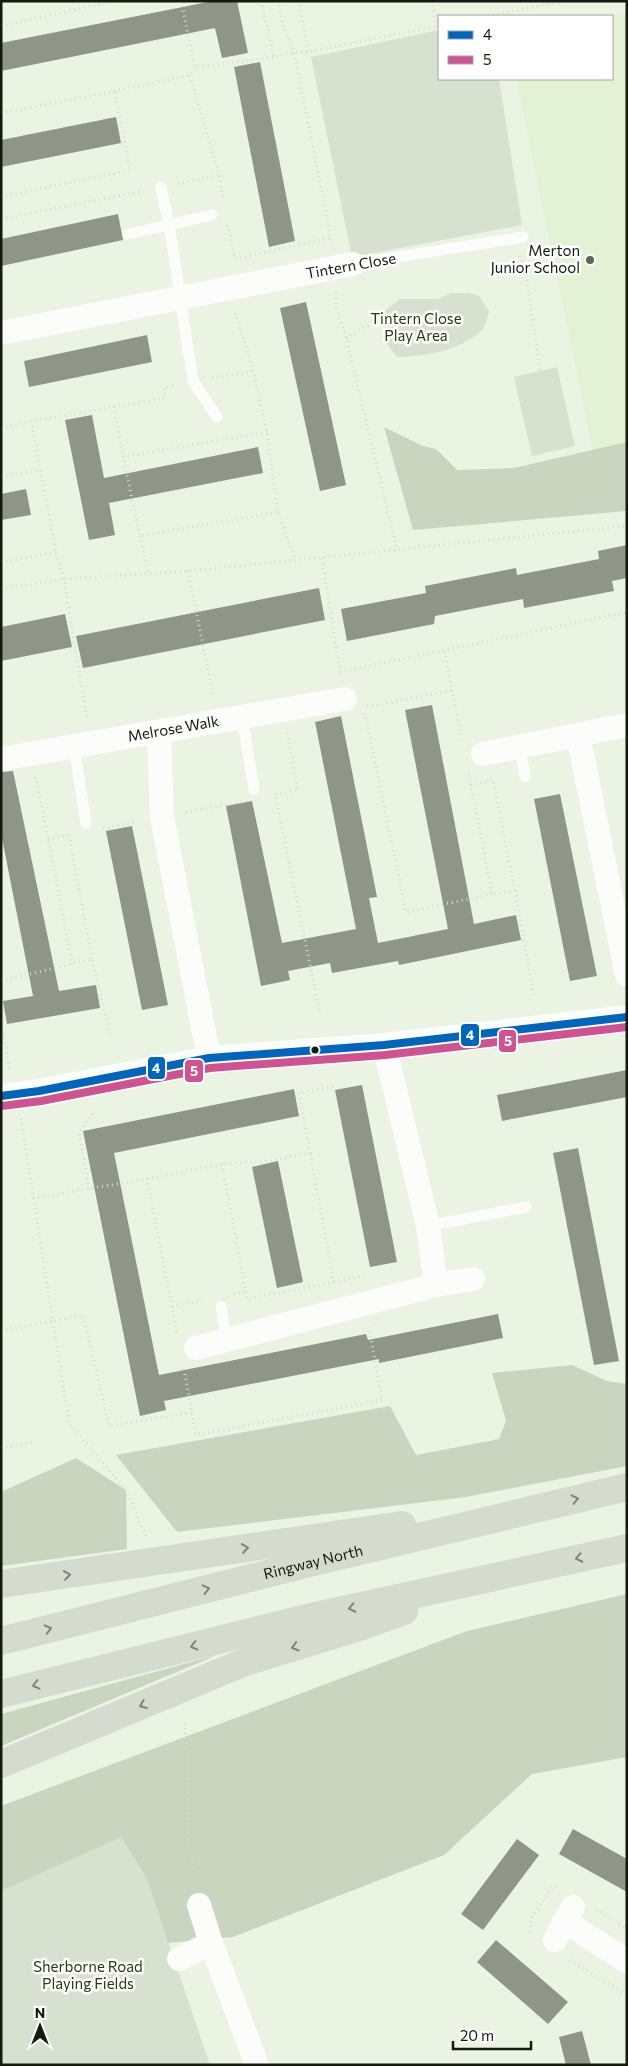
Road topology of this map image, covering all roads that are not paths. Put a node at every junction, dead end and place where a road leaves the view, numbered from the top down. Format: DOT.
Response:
graph roads {
  1 [pos="161,187"];
  2 [pos="212,215"];
  3 [pos="169,224"];
  4 [pos="128,234"];
  5 [pos="517,238"];
  6 [pos="353,264"];
  7 [pos="180,297"];
  8 [pos="1,333"];
  9 [pos="217,417"];
  10 [pos="345,699"];
  11 [pos="242,717"];
  12 [pos="627,725"];
  13 [pos="158,732"];
  14 [pos="578,735"];
  15 [pos="83,745"];
  16 [pos="520,747"];
  17 [pos="471,756"];
  18 [pos="1,759"];
  19 [pos="525,777"];
  20 [pos="254,789"];
  21 [pos="86,823"];
  22 [pos="627,974"];
  23 [pos="627,1017"];
  24 [pos="384,1045"];
  25 [pos="209,1058"];
  26 [pos="1,1096"];
  27 [pos="526,1207"];
  28 [pos="428,1226"];
  29 [pos="473,1279"];
  30 [pos="436,1285"];
  31 [pos="221,1307"];
  32 [pos="226,1340"];
  33 [pos="185,1349"];
  34 [pos="627,1487"];
  35 [pos="528,1509"];
  36 [pos="627,1548"];
  37 [pos="506,1574"];
  38 [pos="1,1584"];
  39 [pos="1,1641"];
  40 [pos="1,1694"];
  41 [pos="1,1764"];
  42 [pos="199,1905"];
  43 [pos="564,1923"];
  44 [pos="211,1943"];
  45 [pos="179,1959"];
  46 [pos="627,1961"];
  47 [pos="257,2065"];
  1 -- 3 [label="lane"];
  2 -- 3 [label="lane"];
  3 -- 4 [label="lane"];
  3 -- 7 [label="lane"];
  5 -- 6 [label="lane, Tintern Close"];
  6 -- 7 [label="street, Tintern Close"];
  7 -- 8 [label="street, Tintern Close"];
  7 -- 9 [label="lane"];
  10 -- 11 [label="street, Melrose Walk"];
  11 -- 13 [label="street, Melrose Walk"];
  11 -- 20 [label="lane"];
  12 -- 14 [label="street"];
  13 -- 15 [label="street, Melrose Walk"];
  13 -- 25 [label="street"];
  14 -- 16 [label="street"];
  14 -- 22 [label="street"];
  15 -- 18 [label="street, Melrose Walk"];
  15 -- 21 [label="lane"];
  16 -- 17 [label="street"];
  16 -- 19 [label="lane"];
  23 -- 24 [label="street"];
  24 -- 25 [label="street"];
  24 -- 28 [label="street"];
  25 -- 26 [label="street"];
  27 -- 28 [label="lane"];
  28 -- 30 [label="street"];
  29 -- 30 [label="street"];
  30 -- 32 [label="street"];
  31 -- 32 [label="lane"];
  32 -- 33 [label="street"];
  35 -- 34 [label="highway, Ringway North, one-way"];
  38 -- 35 [label="highway, one-way"];
  39 -- 35 [label="highway, Ringway North, one-way"];
  36 -- 37 [label="highway, one-way"];
  37 -- 40 [label="highway, one-way"];
  37 -- 41 [label="highway, one-way"];
  42 -- 44 [label="street"];
  43 -- 46 [label="street"];
  44 -- 45 [label="street"];
  44 -- 47 [label="street"];
}
